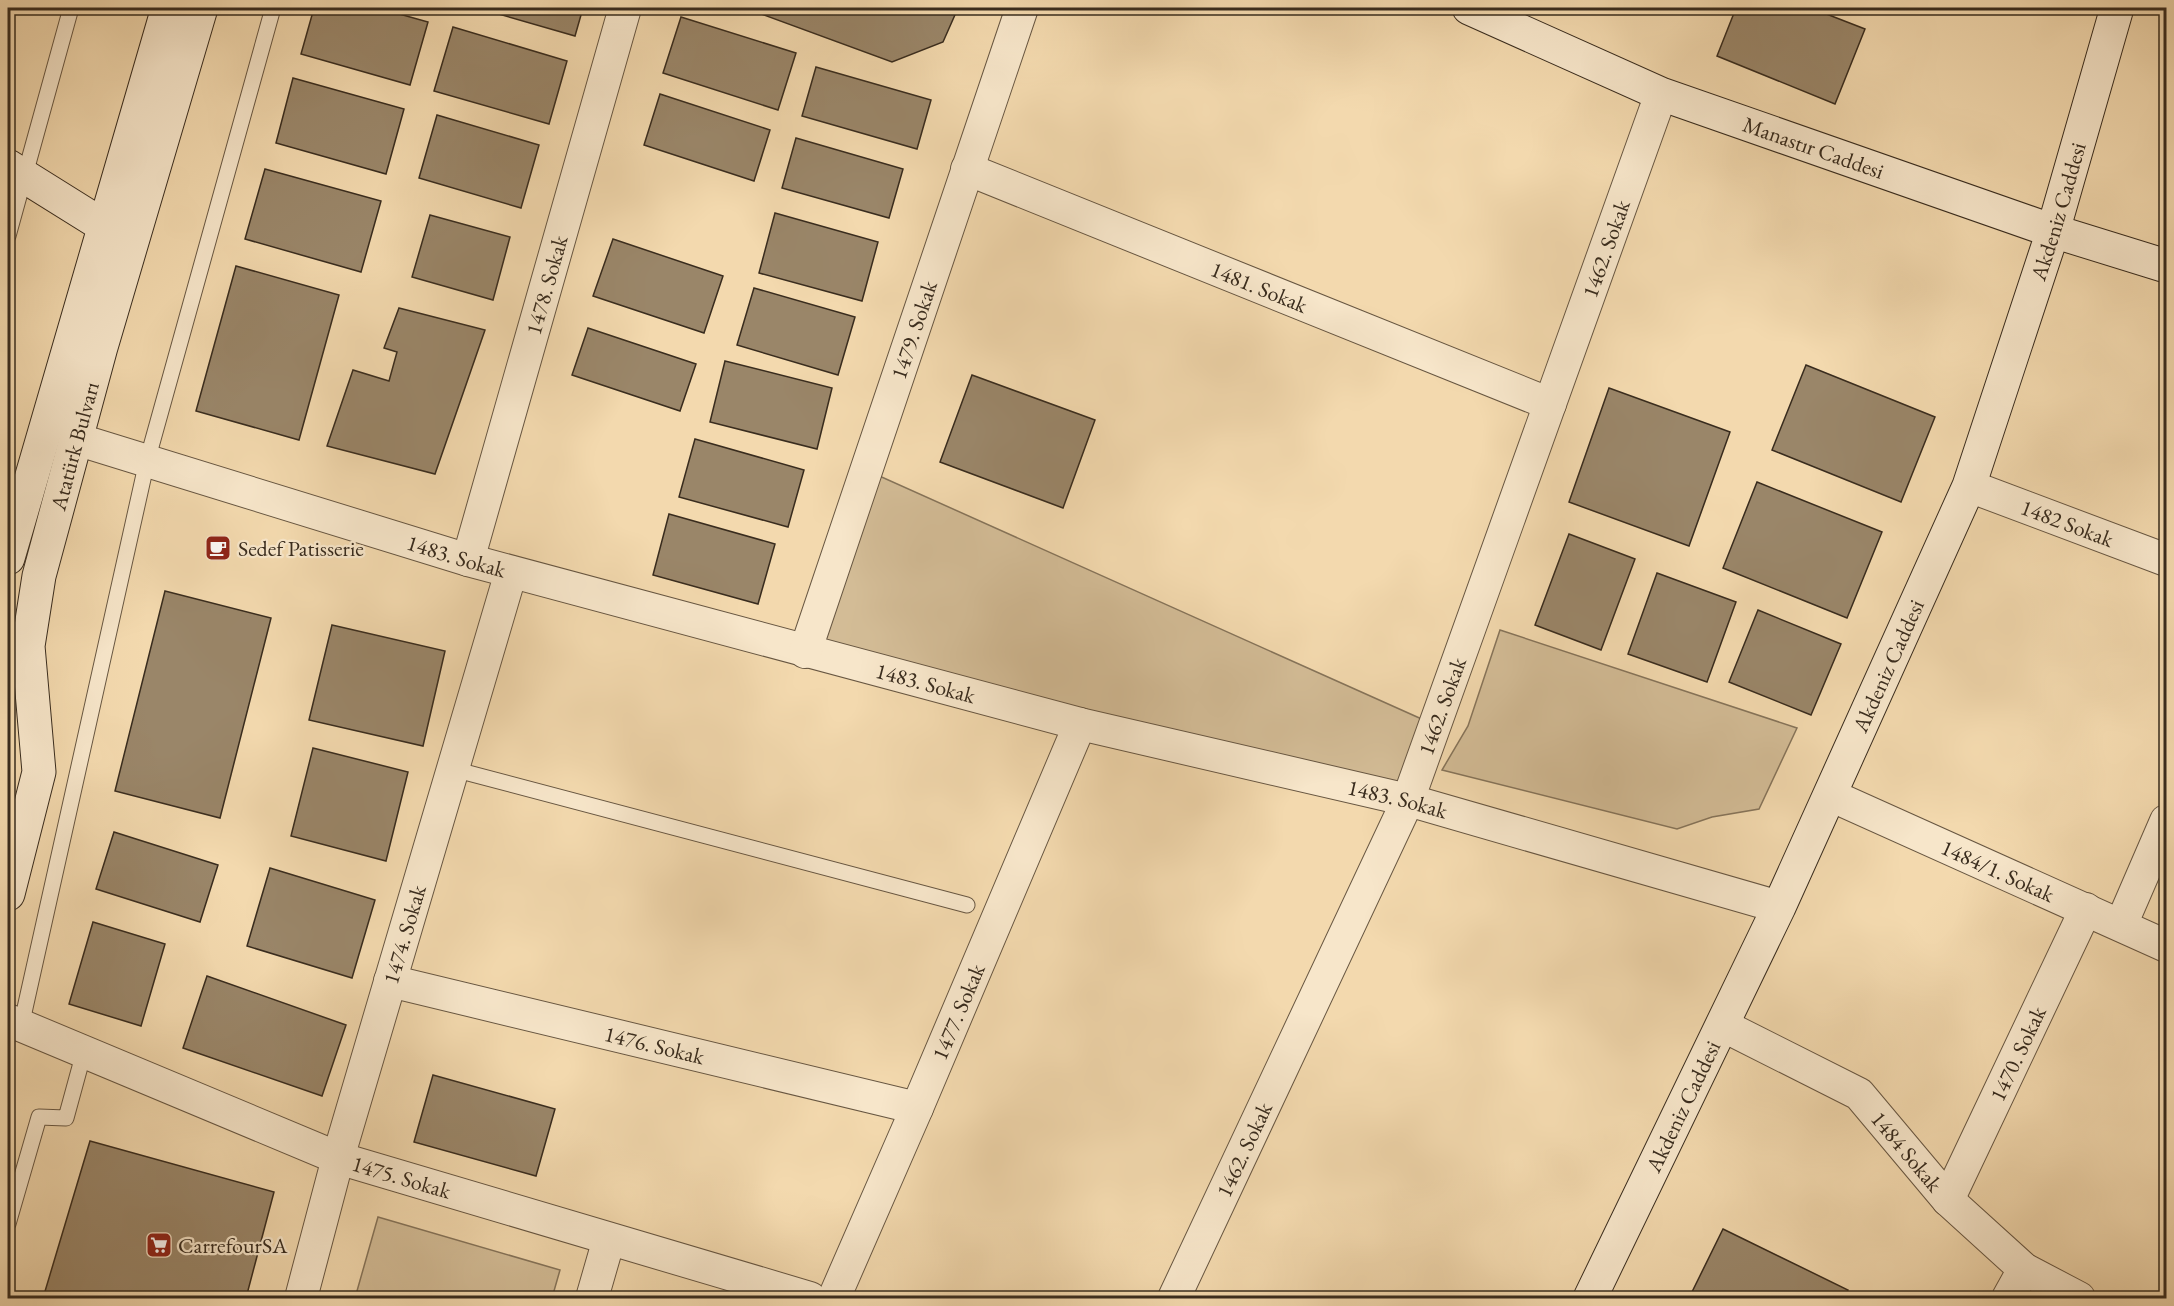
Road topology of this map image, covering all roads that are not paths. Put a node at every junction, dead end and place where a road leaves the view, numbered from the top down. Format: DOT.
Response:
graph roads {
  1 [pos="71,8"];
  2 [pos="168,8"];
  3 [pos="201,8"];
  4 [pos="273,8"];
  5 [pos="625,8"];
  6 [pos="1022,8"];
  7 [pos="1470,8"];
  8 [pos="2117,8"];
  9 [pos="1661,93"];
  10 [pos="967,169"];
  11 [pos="16,172"];
  12 [pos="104,226"];
  13 [pos="2053,231"];
  14 [pos="8,236"];
  15 [pos="2166,266"];
  16 [pos="1550,404"];
  17 [pos="76,439"];
  18 [pos="147,461"];
  19 [pos="1969,486"];
  20 [pos="8,558"];
  21 [pos="468,560"];
  22 [pos="2166,560"];
  23 [pos="511,572"];
  24 [pos="804,651"];
  25 [pos="1080,724"];
  26 [pos="453,769"];
  27 [pos="1830,795"];
  28 [pos="1408,800"];
  29 [pos="2166,821"];
  30 [pos="8,894"];
  31 [pos="967,905"];
  32 [pos="1779,907"];
  33 [pos="2086,909"];
  34 [pos="2121,925"];
  35 [pos="2166,946"];
  36 [pos="390,981"];
  37 [pos="14,1023"];
  38 [pos="1722,1025"];
  39 [pos="84,1052"];
  40 [pos="918,1108"];
  41 [pos="338,1158"];
  42 [pos="1948,1200"];
  43 [pos="8,1224"];
  44 [pos="609,1239"];
  45 [pos="2024,1269"];
  46 [pos="301,1299"];
  47 [pos="592,1299"];
  48 [pos="810,1299"];
  49 [pos="834,1299"];
  50 [pos="1174,1299"];
  51 [pos="1590,1299"];
  52 [pos="2008,1299"];
  53 [pos="2079,1299"];
  1 -- 11 [label="lane"];
  2 -- 12 [label="street, Atatürk Bulvarı"];
  3 -- 17 [label="street, Atatürk Bulvarı"];
  4 -- 18 [label="lane"];
  5 -- 21 [label="street, 1478. Sokak"];
  6 -- 10 [label="street, 1479. Sokak"];
  7 -- 9 [label="street, Manastır Caddesi"];
  8 -- 13 [label="street, Akdeniz Caddesi"];
  9 -- 13 [label="street, Manastır Caddesi"];
  9 -- 16 [label="street, 1462. Sokak"];
  10 -- 16 [label="street, 1481. Sokak"];
  10 -- 24 [label="street, 1479. Sokak"];
  11 -- 12 [label="street"];
  11 -- 14 [label="lane"];
  12 -- 20 [label="street, Atatürk Bulvarı"];
  13 -- 15 [label="street, Manastır Caddesi"];
  13 -- 19 [label="street, Akdeniz Caddesi"];
  16 -- 28 [label="street, 1462. Sokak"];
  17 -- 18 [label="street, 1483. Sokak"];
  17 -- 30 [label="street, Atatürk Bulvarı"];
  18 -- 21 [label="street, 1483. Sokak"];
  18 -- 37 [label="lane"];
  19 -- 22 [label="street, 1482 Sokak"];
  19 -- 27 [label="street, Akdeniz Caddesi"];
  21 -- 23 [label="street, 1483. Sokak"];
  23 -- 24 [label="street, 1483. Sokak"];
  23 -- 26 [label="street, 1474. Sokak"];
  24 -- 25 [label="street, 1483. Sokak"];
  25 -- 28 [label="street, 1483. Sokak"];
  25 -- 40 [label="street, 1477. Sokak"];
  26 -- 31 [label="lane"];
  26 -- 36 [label="street, 1474. Sokak"];
  27 -- 32 [label="street, Akdeniz Caddesi"];
  27 -- 33 [label="street, 1484/1. Sokak"];
  28 -- 32 [label="street, 1483. Sokak"];
  28 -- 50 [label="street, 1462. Sokak"];
  29 -- 34 [label="street"];
  32 -- 38 [label="street, Akdeniz Caddesi"];
  33 -- 34 [label="street, 1484/1. Sokak"];
  33 -- 42 [label="street, 1470. Sokak"];
  34 -- 35 [label="street, 1484/1. Sokak"];
  36 -- 40 [label="street, 1476. Sokak"];
  36 -- 41 [label="street, 1474. Sokak"];
  37 -- 39 [label="street, 1475. Sokak"];
  38 -- 42 [label="street, 1484 Sokak"];
  38 -- 51 [label="street, Akdeniz Caddesi"];
  39 -- 41 [label="street, 1475. Sokak"];
  39 -- 43 [label="lane"];
  40 -- 49 [label="street, 1477. Sokak"];
  41 -- 44 [label="street, 1475. Sokak"];
  41 -- 46 [label="street, 1474. Sokak"];
  42 -- 45 [label="street, 1484 Sokak"];
  44 -- 47 [label="street"];
  44 -- 48 [label="street, 1475. Sokak"];
  45 -- 52 [label="street"];
  45 -- 53 [label="street, 1484 Sokak"];
}
